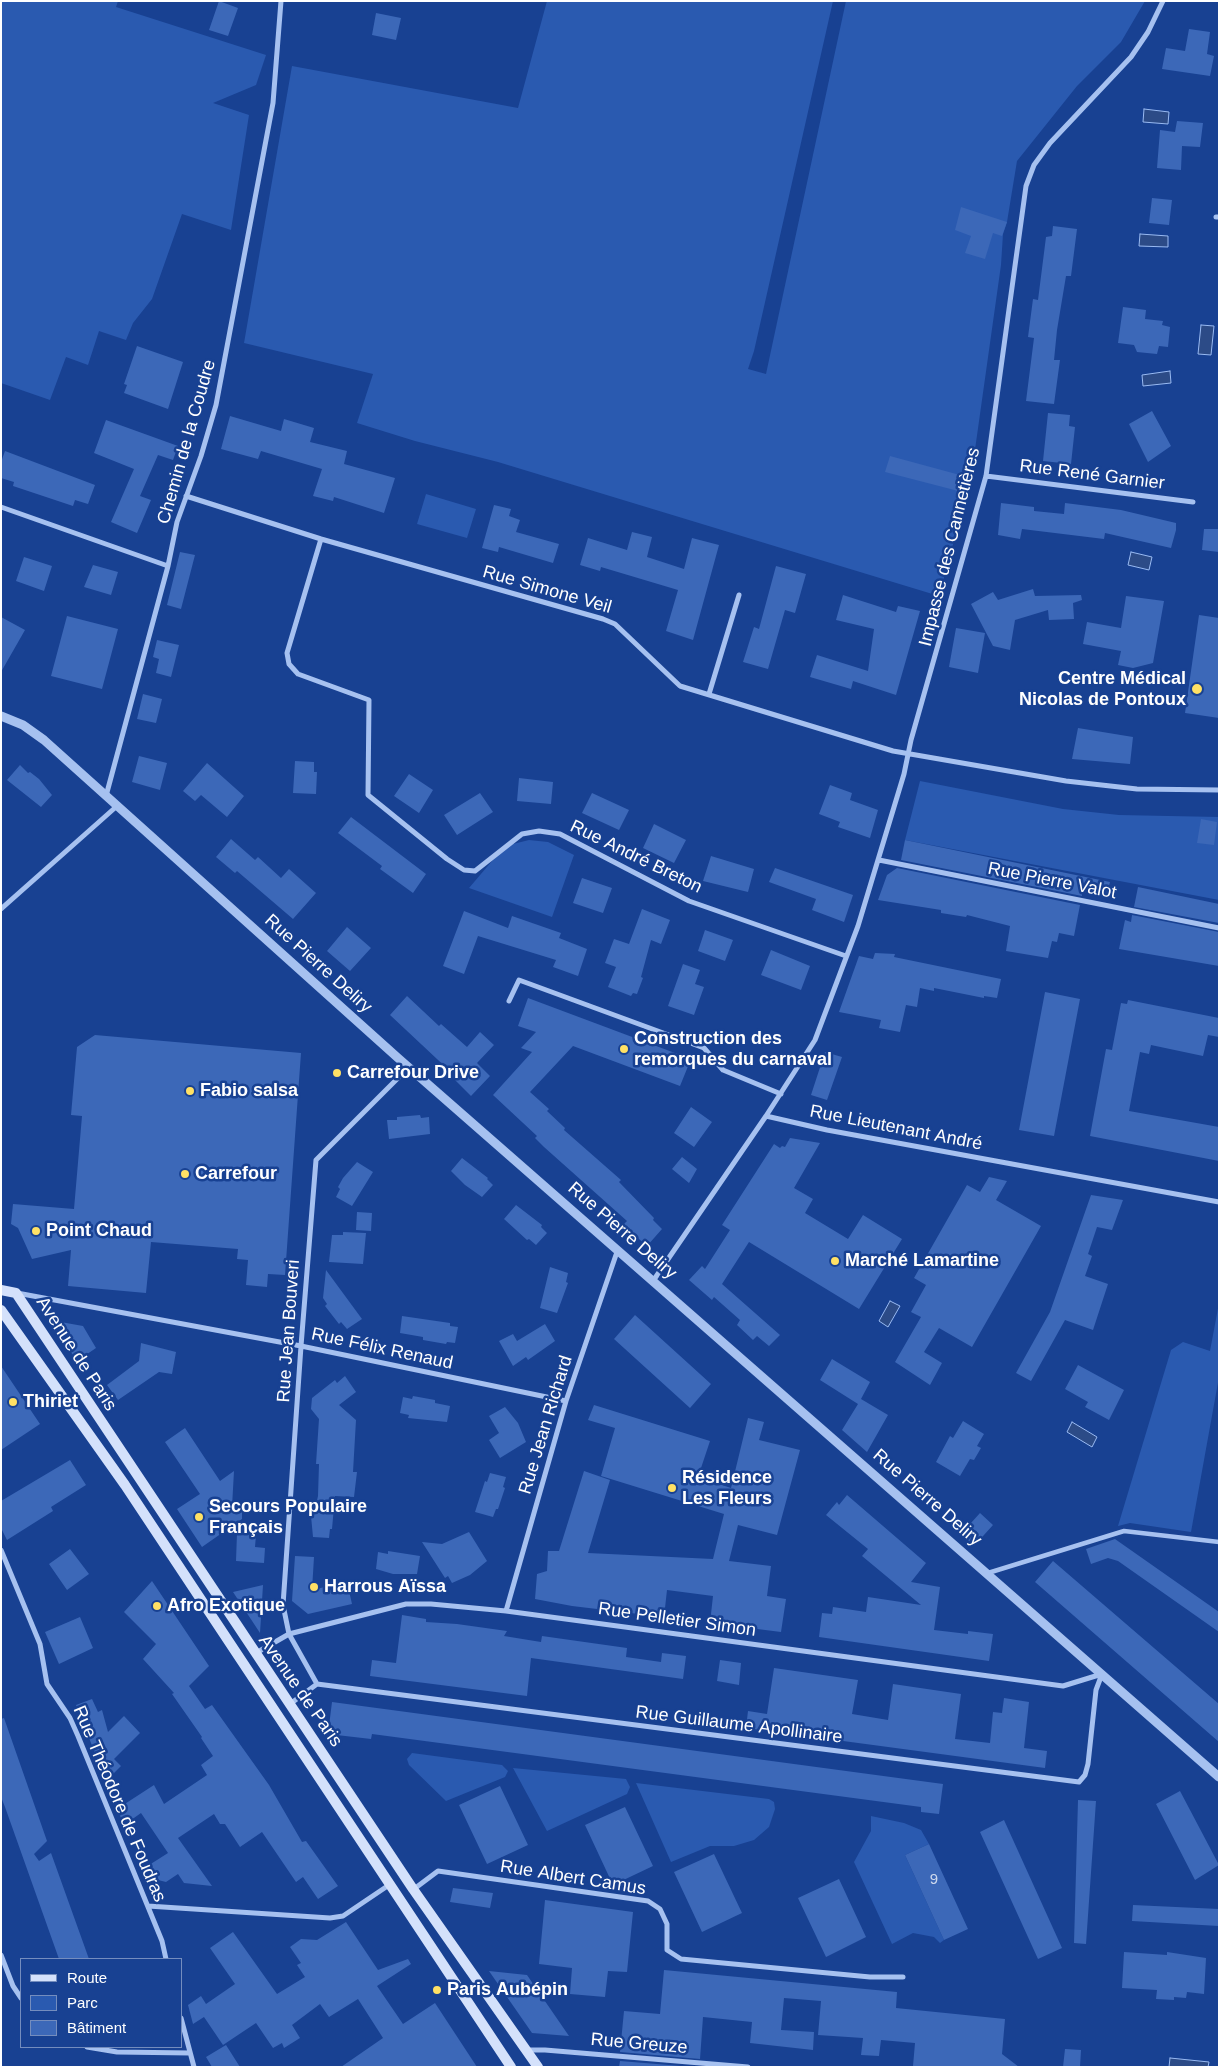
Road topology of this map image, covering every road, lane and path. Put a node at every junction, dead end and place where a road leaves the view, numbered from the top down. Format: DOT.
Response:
graph roads {
  1 [pos="281,1"];
  2 [pos="1163,1"];
  3 [pos="986,476"];
  4 [pos="186,496"];
  5 [pos="1194,502"];
  6 [pos="1,507"];
  7 [pos="322,539"];
  8 [pos="168,566"];
  9 [pos="739,595"];
  10 [pos="709,694"];
  11 [pos="1,716"];
  12 [pos="908,754"];
  13 [pos="1219,790"];
  14 [pos="106,796"];
  15 [pos="117,806"];
  16 [pos="879,860"];
  17 [pos="1,909"];
  18 [pos="1219,928"];
  19 [pos="846,956"];
  20 [pos="509,1001"];
  21 [pos="409,1067"];
  22 [pos="781,1094"];
  23 [pos="766,1116"];
  24 [pos="1219,1202"];
  25 [pos="618,1248"];
  26 [pos="653,1281"];
  27 [pos="1,1290"];
  28 [pos="16,1293"];
  29 [pos="1,1310"];
  30 [pos="301,1346"];
  31 [pos="566,1401"];
  32 [pos="1219,1542"];
  33 [pos="1,1550"];
  34 [pos="988,1573"];
  35 [pos="506,1611"];
  36 [pos="289,1634"];
  37 [pos="255,1654"];
  38 [pos="1102,1673"];
  39 [pos="317,1684"];
  40 [pos="290,1704"];
  41 [pos="1219,1777"];
  42 [pos="389,1885"];
  43 [pos="413,1889"];
  44 [pos="148,1906"];
  45 [pos="1,1955"];
  46 [pos="166,1958"];
  47 [pos="903,1977"];
  48 [pos="20,1996"];
  49 [pos="182,2022"];
  50 [pos="93,2048"];
  51 [pos="527,2050"];
  52 [pos="190,2053"];
  53 [pos="194,2067"];
  54 [pos="512,2067"];
  55 [pos="538,2067"];
  56 [pos="748,2067"];
  1 -- 4 [label="street, Chemin de la Coudre"];
  2 -- 3 [label="street, Impasse des Cannetières"];
  3 -- 5 [label="street, Rue René Garnier"];
  3 -- 12 [label="street, Impasse des Cannetières"];
  4 -- 7 [label="street, Rue Simone Veil"];
  4 -- 8 [label="street, Chemin de la Coudre"];
  6 -- 8 [label="street"];
  7 -- 10 [label="street, Rue Simone Veil"];
  7 -- 19 [label="street, Rue André Breton"];
  8 -- 14 [label="street, Chemin de la Coudre"];
  9 -- 10 [label="street"];
  10 -- 12 [label="street, Rue Simone Veil"];
  11 -- 14 [label="street, Rue Pierre Deliry"];
  12 -- 13 [label="street, Rue Simone Veil"];
  12 -- 16 [label="street, Impasse des Cannetières"];
  14 -- 15 [label="street, Rue Pierre Deliry"];
  15 -- 17 [label="street"];
  15 -- 21 [label="street, Rue Pierre Deliry"];
  16 -- 18 [label="street, Rue Pierre Valot"];
  16 -- 19 [label="street, Impasse des Cannetières"];
  19 -- 22 [label="street, Impasse des Cannetières"];
  20 -- 22 [label="street"];
  21 -- 25 [label="street, Rue Pierre Deliry"];
  21 -- 30 [label="street, Rue Jean Bouveri"];
  22 -- 23 [label="street, Impasse des Cannetières"];
  23 -- 24 [label="street, Rue Lieutenant André"];
  23 -- 26 [label="street"];
  25 -- 26 [label="street, Rue Pierre Deliry"];
  25 -- 31 [label="street, Rue Jean Richard"];
  26 -- 34 [label="street, Rue Pierre Deliry"];
  27 -- 28 [label="main road, Avenue de Paris"];
  28 -- 30 [label="street, Rue Félix Renaud"];
  28 -- 37 [label="main road, Avenue de Paris"];
  29 -- 42 [label="main road, Avenue de Paris"];
  30 -- 31 [label="street, Rue Félix Renaud"];
  30 -- 36 [label="street, Rue Jean Bouveri"];
  31 -- 35 [label="street, Rue Jean Richard"];
  32 -- 34 [label="street"];
  33 -- 44 [label="street, Rue Théodore de Foudras"];
  34 -- 38 [label="street, Rue Pierre Deliry"];
  35 -- 36 [label="street, Rue Pelletier Simon"];
  35 -- 38 [label="street, Rue Pelletier Simon"];
  36 -- 37 [label="street, Rue Pelletier Simon"];
  36 -- 39 [label="street, Rue Jean Bouveri"];
  37 -- 40 [label="main road, Avenue de Paris"];
  38 -- 39 [label="street, Rue Guillaume Apollinaire"];
  38 -- 41 [label="street, Rue Pierre Deliry"];
  39 -- 40 [label="street"];
  40 -- 43 [label="main road, Avenue de Paris"];
  42 -- 44 [label="street"];
  42 -- 54 [label="main road, Avenue de Paris"];
  43 -- 47 [label="street, Rue Albert Camus"];
  43 -- 51 [label="main road, Avenue de Paris"];
  44 -- 46 [label="street, Rue Théodore de Foudras"];
  45 -- 48 [label="street"];
  49 -- 52 [label="street"];
  50 -- 52 [label="street"];
  51 -- 55 [label="main road, Avenue de Paris"];
  51 -- 56 [label="street, Rue Greuze"];
  52 -- 53 [label="street"];
}
